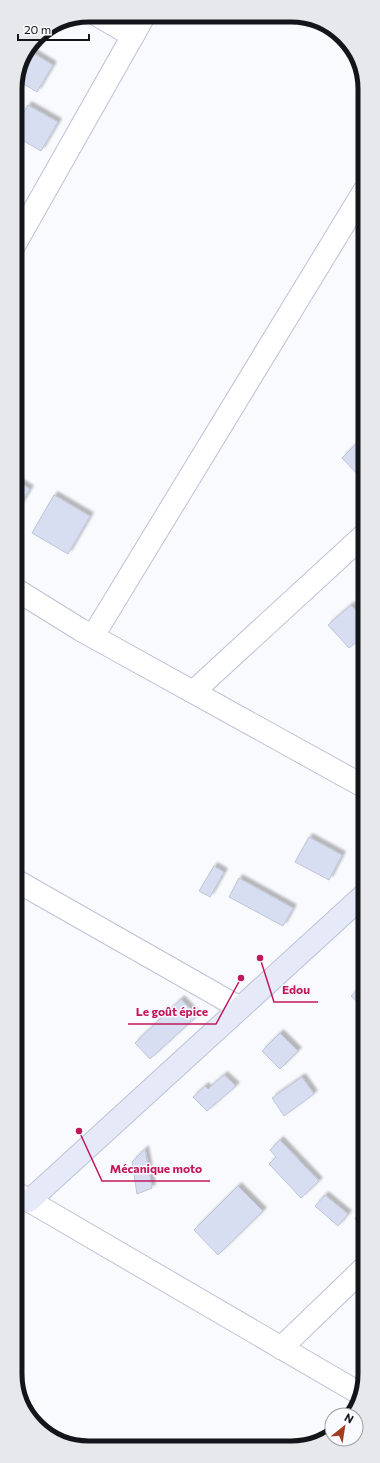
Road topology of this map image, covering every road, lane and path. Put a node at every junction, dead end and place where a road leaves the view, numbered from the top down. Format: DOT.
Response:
graph roads {
  1 [pos="109,22"];
  2 [pos="141,22"];
  3 [pos="133,36"];
  4 [pos="358,201"];
  5 [pos="22,232"];
  6 [pos="358,540"];
  7 [pos="22,593"];
  8 [pos="93,636"];
  9 [pos="193,692"];
  10 [pos="358,783"];
  11 [pos="22,883"];
  12 [pos="358,900"];
  13 [pos="240,1008"];
  14 [pos="22,1197"];
  15 [pos="358,1274"];
  16 [pos="281,1348"];
  17 [pos="356,1391"];
  1 -- 3 [label="street"];
  2 -- 3 [label="street"];
  3 -- 5 [label="street"];
  4 -- 8 [label="street"];
  6 -- 9 [label="street"];
  7 -- 8 [label="street"];
  8 -- 9 [label="street"];
  9 -- 10 [label="street"];
  11 -- 13 [label="street"];
  12 -- 13 [label="street"];
  13 -- 14 [label="street"];
  14 -- 16 [label="street"];
  15 -- 16 [label="street"];
  16 -- 17 [label="street"];
}
